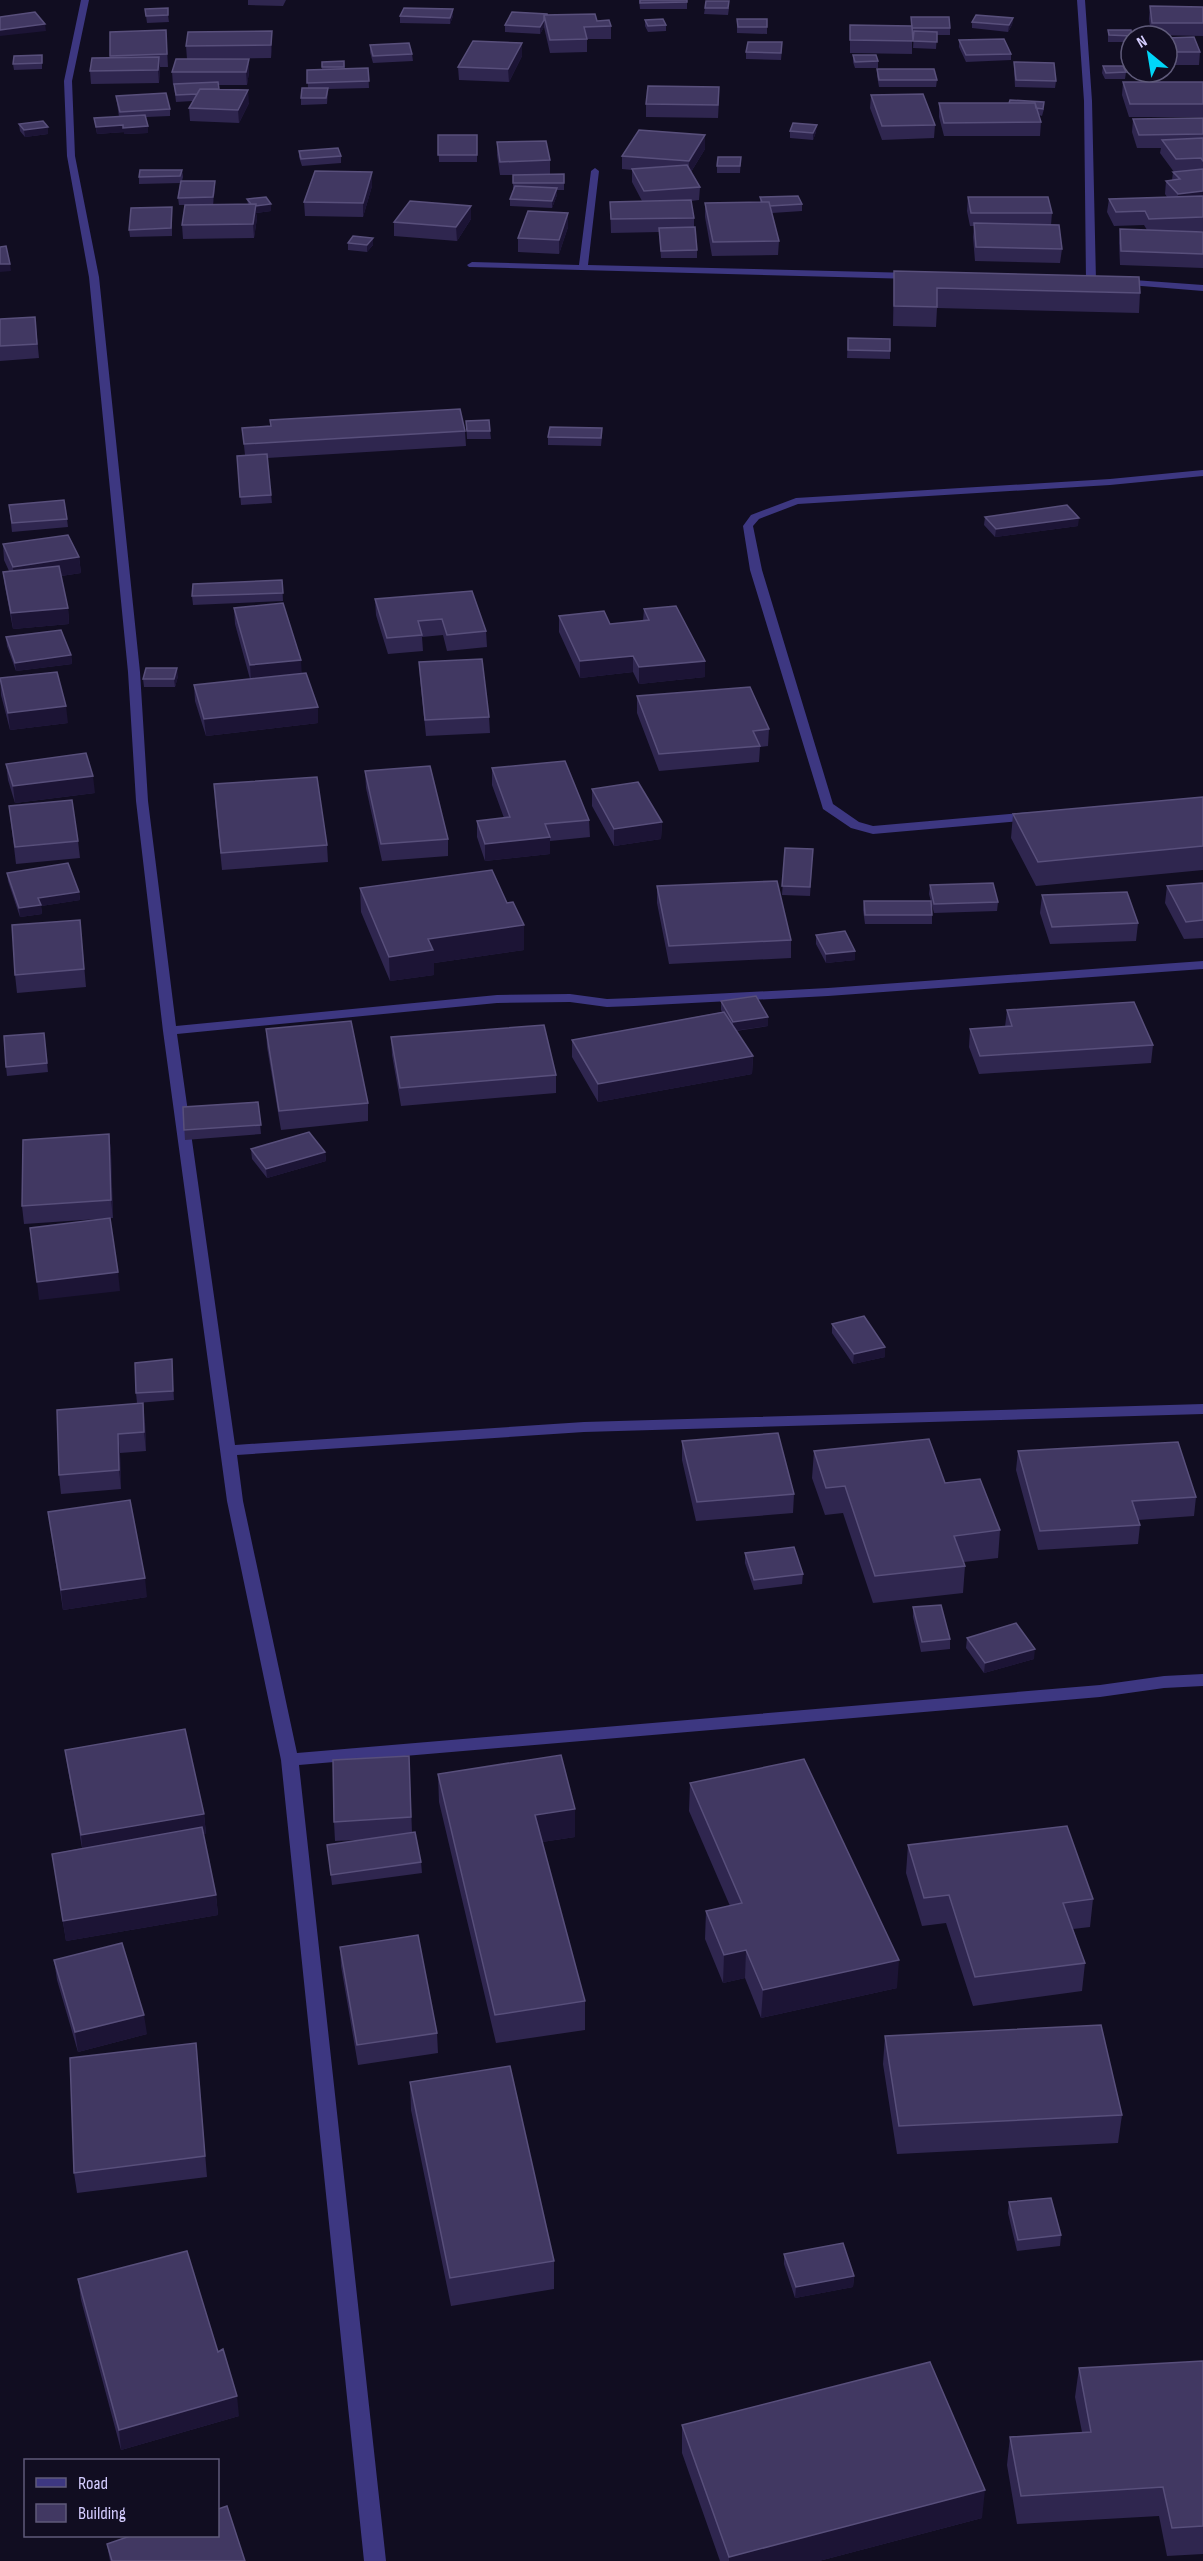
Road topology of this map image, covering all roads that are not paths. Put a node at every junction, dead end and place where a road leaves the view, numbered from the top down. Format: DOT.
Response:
graph roads {
  1 [pos="85,0"];
  2 [pos="1081,0"];
  3 [pos="595,171"];
  4 [pos="472,265"];
  5 [pos="583,268"];
  6 [pos="926,277"];
  7 [pos="1079,281"];
  8 [pos="1101,282"];
  9 [pos="1198,288"];
  10 [pos="1203,299"];
  11 [pos="1203,473"];
  12 [pos="1042,815"];
  13 [pos="1203,965"];
  14 [pos="170,1031"];
  15 [pos="1203,1409"];
  16 [pos="229,1450"];
  17 [pos="1203,1680"];
  18 [pos="290,1760"];
  19 [pos="375,2561"];
  1 -- 14 [label="street"];
  2 -- 8 [label="street"];
  3 -- 5 [label="street"];
  4 -- 5 [label="street"];
  5 -- 6 [label="street"];
  7 -- 8 [label="street"];
  8 -- 9 [label="street"];
  9 -- 10 [label="street"];
  11 -- 12 [label="street"];
  13 -- 14 [label="street"];
  14 -- 16 [label="street"];
  15 -- 16 [label="street"];
  16 -- 18 [label="street"];
  17 -- 18 [label="street"];
  18 -- 19 [label="street"];
}
